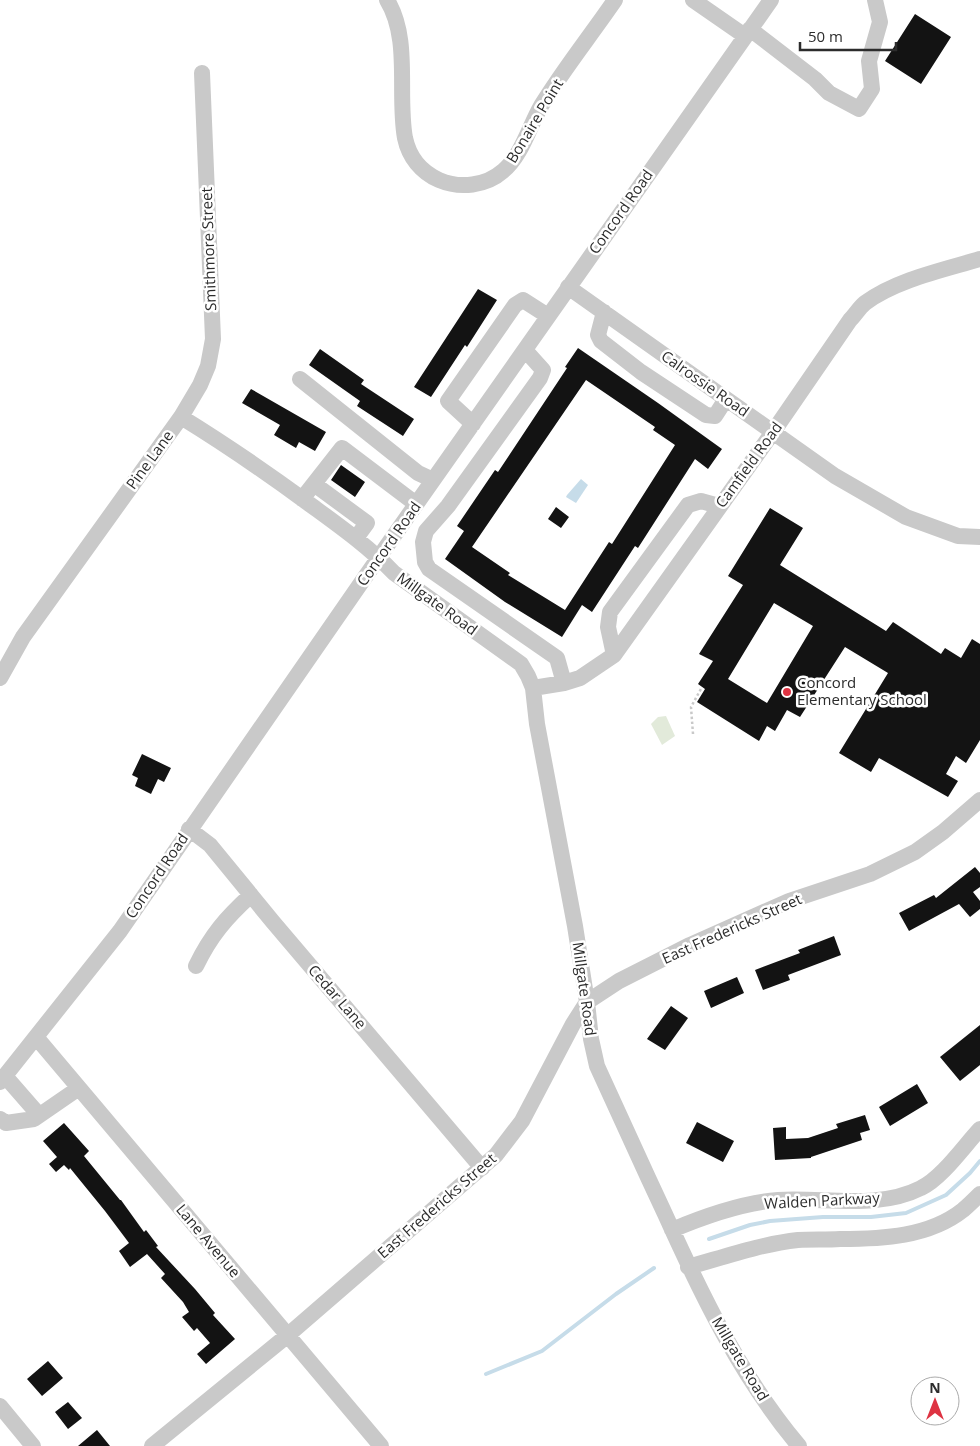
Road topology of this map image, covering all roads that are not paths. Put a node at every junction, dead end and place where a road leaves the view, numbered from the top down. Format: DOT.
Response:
graph roads {
  1 [pos="387,0"];
  2 [pos="615,0"];
  3 [pos="692,0"];
  4 [pos="771,0"];
  5 [pos="874,0"];
  6 [pos="748,33"];
  7 [pos="202,73"];
  8 [pos="980,259"];
  9 [pos="568,287"];
  10 [pos="604,312"];
  11 [pos="548,316"];
  12 [pos="525,350"];
  13 [pos="300,379"];
  14 [pos="726,399"];
  15 [pos="181,417"];
  16 [pos="473,424"];
  17 [pos="773,432"];
  18 [pos="433,480"];
  19 [pos="314,484"];
  20 [pos="302,499"];
  21 [pos="719,506"];
  22 [pos="414,508"];
  23 [pos="430,524"];
  24 [pos="980,537"];
  25 [pos="356,538"];
  26 [pos="379,557"];
  27 [pos="614,654"];
  28 [pos="0,678"];
  29 [pos="564,683"];
  30 [pos="533,688"];
  31 [pos="980,800"];
  32 [pos="189,829"];
  33 [pos="251,895"];
  34 [pos="196,966"];
  35 [pos="587,1002"];
  36 [pos="36,1037"];
  37 [pos="2,1079"];
  38 [pos="79,1088"];
  39 [pos="39,1115"];
  40 [pos="0,1119"];
  41 [pos="980,1128"];
  42 [pos="482,1168"];
  43 [pos="980,1194"];
  44 [pos="672,1230"];
  45 [pos="688,1267"];
  46 [pos="288,1335"];
  47 [pos="0,1406"];
  48 [pos="33,1446"];
  49 [pos="152,1446"];
  50 [pos="381,1446"];
  51 [pos="799,1446"];
  1 -- 2 [label="street, Bonaire Point"];
  3 -- 6 [label="street"];
  4 -- 6 [label="street, Concord Road"];
  5 -- 6 [label="street"];
  6 -- 9 [label="street, Concord Road"];
  7 -- 15 [label="street, Smithmore Street"];
  8 -- 17 [label="street, Camfield Road"];
  9 -- 10 [label="street, Calrossie Road"];
  9 -- 11 [label="street, Concord Road"];
  10 -- 14 [label="street, Calrossie Road"];
  10 -- 14 [label="street"];
  11 -- 12 [label="street, Concord Road"];
  11 -- 16 [label="street"];
  12 -- 16 [label="street, Concord Road"];
  12 -- 23 [label="street"];
  13 -- 18 [label="street"];
  14 -- 17 [label="street, Calrossie Road"];
  15 -- 20 [label="street, Pine Lane"];
  15 -- 28 [label="street, Pine Lane"];
  16 -- 18 [label="street, Concord Road"];
  17 -- 21 [label="street, Camfield Road"];
  17 -- 24 [label="street, Calrossie Road"];
  18 -- 22 [label="street, Concord Road"];
  19 -- 20 [label="street"];
  19 -- 22 [label="street"];
  19 -- 25 [label="street"];
  20 -- 25 [label="street, Pine Lane"];
  21 -- 27 [label="street, Camfield Road"];
  21 -- 27 [label="street"];
  22 -- 23 [label="street"];
  22 -- 26 [label="street, Concord Road"];
  23 -- 29 [label="street"];
  25 -- 26 [label="street, Pine Lane"];
  26 -- 30 [label="street, Millgate Road"];
  26 -- 32 [label="street, Concord Road"];
  27 -- 29 [label="street, Camfield Road"];
  29 -- 30 [label="street, Camfield Road"];
  30 -- 35 [label="street, Millgate Road"];
  31 -- 35 [label="street, East Fredericks Street"];
  32 -- 33 [label="street, Cedar Lane"];
  32 -- 36 [label="street, Concord Road"];
  33 -- 34 [label="street"];
  33 -- 42 [label="street, Cedar Lane"];
  35 -- 42 [label="street, East Fredericks Street"];
  35 -- 44 [label="street, Millgate Road"];
  36 -- 37 [label="street, Concord Road"];
  36 -- 38 [label="street, Lane Avenue"];
  37 -- 39 [label="street"];
  38 -- 39 [label="street"];
  38 -- 46 [label="street, Lane Avenue"];
  39 -- 40 [label="street"];
  41 -- 44 [label="street, Walden Parkway"];
  42 -- 46 [label="street, East Fredericks Street"];
  43 -- 45 [label="street"];
  44 -- 45 [label="street, Millgate Road"];
  45 -- 51 [label="street, Millgate Road"];
  46 -- 49 [label="street, East Fredericks Street"];
  46 -- 50 [label="street, Lane Avenue"];
  47 -- 48 [label="street"];
}
